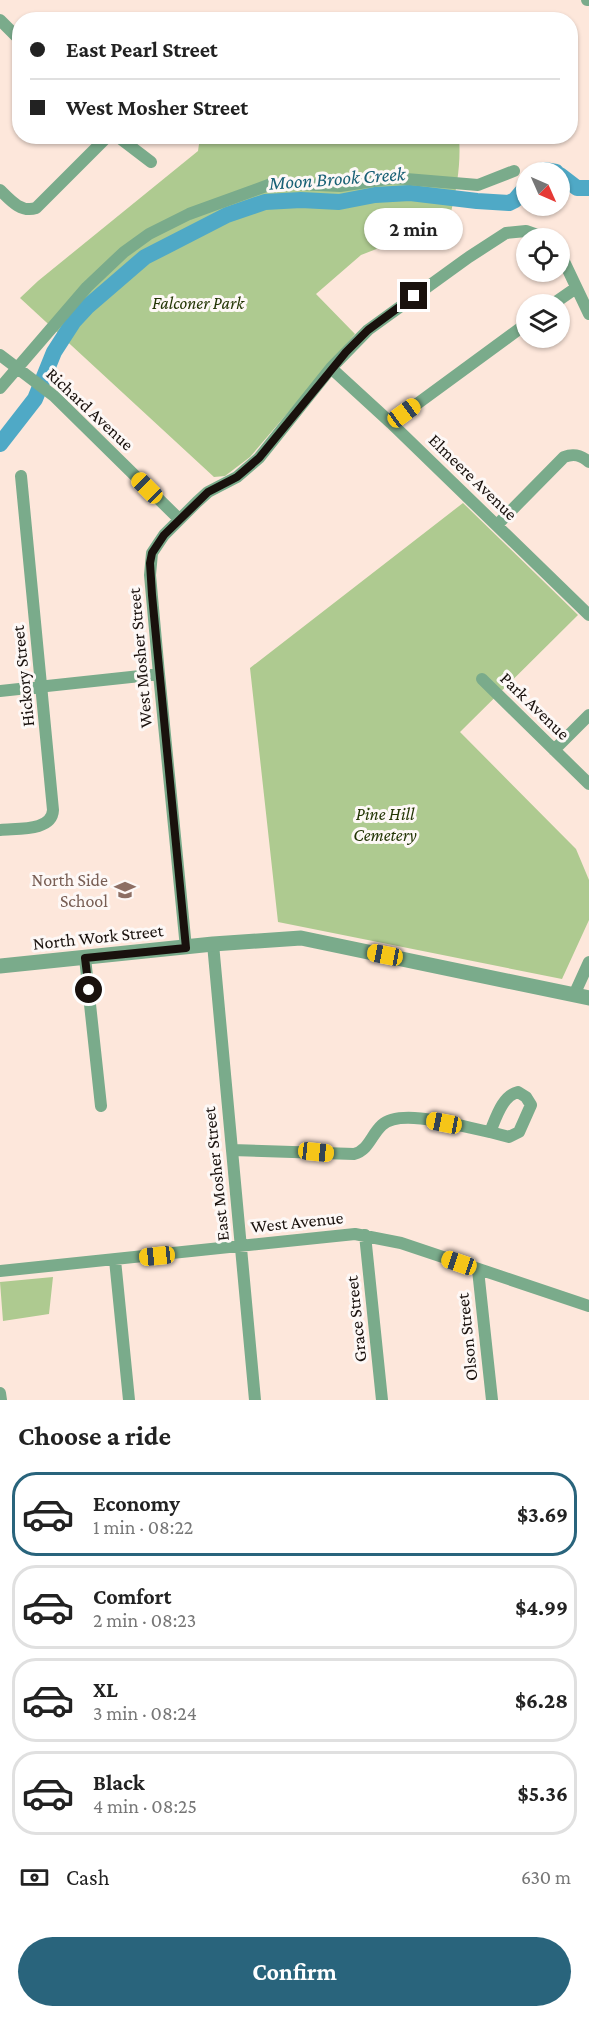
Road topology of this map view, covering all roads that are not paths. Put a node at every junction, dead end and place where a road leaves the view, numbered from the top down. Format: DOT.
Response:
graph roads {
  1 [pos="0,20"];
  2 [pos="12,32"];
  3 [pos="100,144"];
  4 [pos="127,144"];
  5 [pos="151,162"];
  6 [pos="514,171"];
  7 [pos="0,190"];
  8 [pos="516,231"];
  9 [pos="570,275"];
  10 [pos="576,288"];
  11 [pos="567,294"];
  12 [pos="589,314"];
  13 [pos="516,331"];
  14 [pos="0,355"];
  15 [pos="331,368"];
  16 [pos="17,370"];
  17 [pos="0,388"];
  18 [pos="391,423"];
  19 [pos="585,459"];
  20 [pos="21,476"];
  21 [pos="179,519"];
  22 [pos="497,525"];
  23 [pos="589,615"];
  24 [pos="159,674"];
  25 [pos="482,679"];
  26 [pos="42,687"];
  27 [pos="0,691"];
  28 [pos="589,715"];
  29 [pos="554,750"];
  30 [pos="589,784"];
  31 [pos="0,830"];
  32 [pos="213,944"];
  33 [pos="186,948"];
  34 [pos="85,958"];
  35 [pos="589,962"];
  36 [pos="0,966"];
  37 [pos="582,997"];
  38 [pos="101,1106"];
  39 [pos="490,1132"];
  40 [pos="232,1150"];
  41 [pos="366,1235"];
  42 [pos="242,1246"];
  43 [pos="115,1260"];
  44 [pos="478,1270"];
  45 [pos="0,1271"];
  46 [pos="589,1306"];
  47 [pos="0,1393"];
  48 [pos="1,1400"];
  49 [pos="129,1400"];
  50 [pos="255,1400"];
  51 [pos="382,1400"];
  52 [pos="492,1400"];
  1 -- 2 [label="street"];
  3 -- 7 [label="street"];
  4 -- 5 [label="street"];
  6 -- 16 [label="street"];
  8 -- 15 [label="street, West Mosher Street"];
  9 -- 10 [label="street"];
  10 -- 11 [label="street"];
  10 -- 12 [label="street"];
  13 -- 18 [label="street"];
  14 -- 16 [label="street, Richard Avenue"];
  15 -- 18 [label="street, Elmeere Avenue"];
  15 -- 21 [label="street, West Mosher Street"];
  16 -- 17 [label="street"];
  16 -- 21 [label="street, Richard Avenue"];
  18 -- 22 [label="street, Elmeere Avenue"];
  19 -- 22 [label="street"];
  20 -- 26 [label="street, Hickory Street"];
  21 -- 24 [label="street, West Mosher Street"];
  22 -- 23 [label="street, Elmeere Avenue"];
  24 -- 26 [label="street"];
  24 -- 33 [label="street, West Mosher Street"];
  25 -- 29 [label="street, Park Avenue"];
  26 -- 27 [label="street"];
  26 -- 31 [label="street, Hickory Street"];
  28 -- 29 [label="street"];
  29 -- 30 [label="street, Park Avenue"];
  32 -- 33 [label="street, North Work Street"];
  32 -- 37 [label="street, North Work Street"];
  32 -- 40 [label="street, East Mosher Street"];
  33 -- 34 [label="street, North Work Street"];
  34 -- 36 [label="street, North Work Street"];
  34 -- 38 [label="street"];
  35 -- 37 [label="street"];
  39 -- 40 [label="street"];
  40 -- 42 [label="street, East Mosher Street"];
  41 -- 42 [label="street, West Avenue"];
  41 -- 44 [label="street, West Avenue"];
  41 -- 51 [label="street, Grace Street"];
  42 -- 43 [label="street, West Avenue"];
  42 -- 50 [label="street, East Mosher Street"];
  43 -- 45 [label="street, West Avenue"];
  43 -- 49 [label="street"];
  44 -- 46 [label="street, West Avenue"];
  44 -- 52 [label="street, Olson Street"];
  47 -- 48 [label="street"];
}
